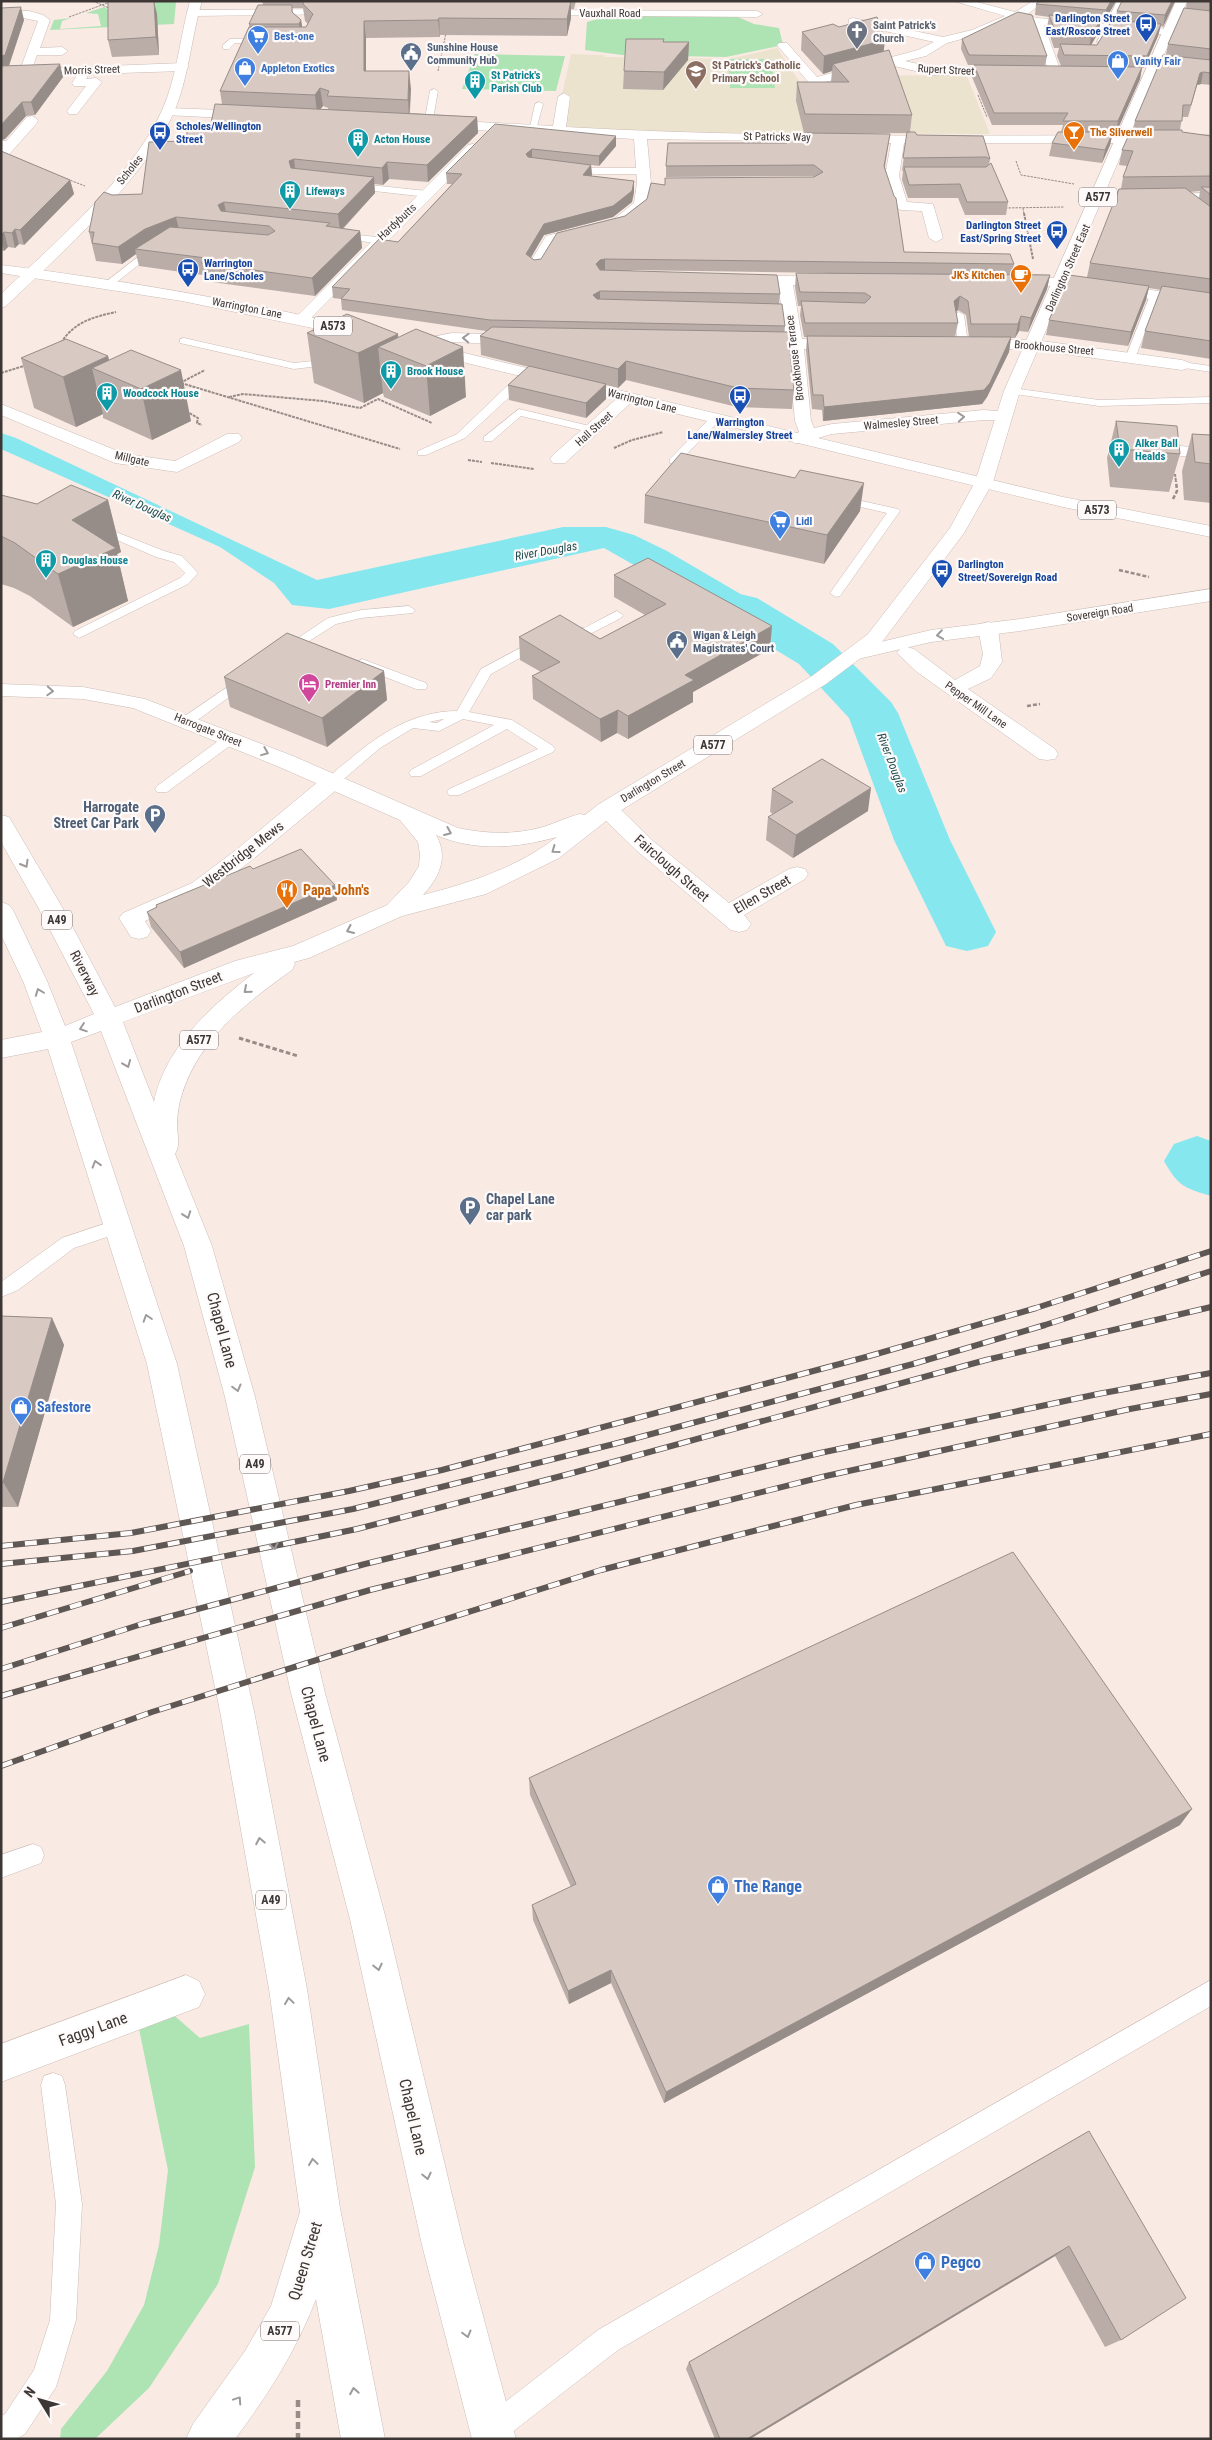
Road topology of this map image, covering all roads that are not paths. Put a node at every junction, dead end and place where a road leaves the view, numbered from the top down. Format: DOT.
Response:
graph roads {
  1 [pos="590,1"];
  2 [pos="736,1"];
  3 [pos="959,1"];
  4 [pos="1041,1"];
  5 [pos="1122,1"];
  6 [pos="1182,1"];
  7 [pos="194,7"];
  8 [pos="299,12"];
  9 [pos="357,12"];
  10 [pos="521,13"];
  11 [pos="586,13"];
  12 [pos="735,14"];
  13 [pos="757,14"];
  14 [pos="1,15"];
  15 [pos="1016,16"];
  16 [pos="853,21"];
  17 [pos="1037,21"];
  18 [pos="1109,26"];
  19 [pos="1169,32"];
  20 [pos="277,40"];
  21 [pos="943,40"];
  22 [pos="783,46"];
  23 [pos="1096,46"];
  24 [pos="226,47"];
  25 [pos="62,50"];
  26 [pos="33,52"];
  27 [pos="893,62"];
  28 [pos="183,67"];
  29 [pos="85,70"];
  30 [pos="1026,72"];
  31 [pos="1055,72"];
  32 [pos="25,73"];
  33 [pos="1,74"];
  34 [pos="434,91"];
  35 [pos="564,97"];
  36 [pos="539,104"];
  37 [pos="73,111"];
  38 [pos="168,112"];
  39 [pos="268,116"];
  40 [pos="32,120"];
  41 [pos="423,124"];
  42 [pos="493,127"];
  43 [pos="532,130"];
  44 [pos="559,131"];
  45 [pos="640,135"];
  46 [pos="898,139"];
  47 [pos="1121,140"];
  48 [pos="1211,140"];
  49 [pos="6,143"];
  50 [pos="1,155"];
  51 [pos="559,167"];
  52 [pos="647,179"];
  53 [pos="343,185"];
  54 [pos="427,194"];
  55 [pos="1211,197"];
  56 [pos="1098,198"];
  57 [pos="1183,198"];
  58 [pos="1197,210"];
  59 [pos="328,235"];
  60 [pos="936,238"];
  61 [pos="377,240"];
  62 [pos="163,244"];
  63 [pos="535,266"];
  64 [pos="1,269"];
  65 [pos="34,273"];
  66 [pos="726,279"];
  67 [pos="785,280"];
  68 [pos="844,281"];
  69 [pos="995,282"];
  70 [pos="1061,282"];
  71 [pos="110,283"];
  72 [pos="1154,295"];
  73 [pos="1,303"];
  74 [pos="1211,303"];
  75 [pos="959,315"];
  76 [pos="302,319"];
  77 [pos="379,338"];
  78 [pos="529,340"];
  79 [pos="184,341"];
  80 [pos="735,343"];
  81 [pos="795,344"];
  82 [pos="862,344"];
  83 [pos="946,344"];
  84 [pos="963,344"];
  85 [pos="1034,345"];
  86 [pos="347,354"];
  87 [pos="1132,356"];
  88 [pos="1182,365"];
  89 [pos="1211,369"];
  90 [pos="529,373"];
  91 [pos="1012,391"];
  92 [pos="1132,391"];
  93 [pos="628,397"];
  94 [pos="1211,400"];
  95 [pos="1128,403"];
  96 [pos="1,409"];
  97 [pos="1003,416"];
  98 [pos="715,419"];
  99 [pos="594,430"];
  100 [pos="804,436"];
  101 [pos="231,439"];
  102 [pos="488,440"];
  103 [pos="1166,450"];
  104 [pos="422,453"];
  105 [pos="1211,454"];
  106 [pos="559,459"];
  107 [pos="712,470"];
  108 [pos="984,482"];
  109 [pos="827,496"];
  110 [pos="83,524"];
  111 [pos="1211,532"];
  112 [pos="836,593"];
  113 [pos="1211,595"];
  114 [pos="408,610"];
  115 [pos="617,615"];
  116 [pos="988,628"];
  117 [pos="79,634"];
  118 [pos="301,638"];
  119 [pos="315,645"];
  120 [pos="907,653"];
  121 [pos="850,658"];
  122 [pos="352,659"];
  123 [pos="270,661"];
  124 [pos="254,672"];
  125 [pos="421,686"];
  126 [pos="953,688"];
  127 [pos="1,690"];
  128 [pos="461,715"];
  129 [pos="187,721"];
  130 [pos="507,723"];
  131 [pos="230,739"];
  132 [pos="1047,754"];
  133 [pos="416,773"];
  134 [pos="333,780"];
  135 [pos="162,790"];
  136 [pos="454,792"];
  137 [pos="607,809"];
  138 [pos="404,811"];
  139 [pos="1,822"];
  140 [pos="797,874"];
  141 [pos="1,910"];
  142 [pos="394,910"];
  143 [pos="733,919"];
  144 [pos="139,931"];
  145 [pos="301,952"];
  146 [pos="109,1019"];
  147 [pos="56,1038"];
  148 [pos="1,1049"];
  149 [pos="169,1166"];
  150 [pos="116,1227"];
  151 [pos="1,1290"];
  152 [pos="33,1854"];
  153 [pos="1,1867"];
  154 [pos="1211,1992"];
  155 [pos="186,1994"];
  156 [pos="1,2063"];
  157 [pos="53,2085"];
  158 [pos="320,2208"];
  159 [pos="1,2432"];
  160 [pos="487,2436"];
  161 [pos="208,2439"];
  162 [pos="363,2439"];
  1 -- 11 [label="main road"];
  2 -- 12 [label="main road"];
  3 -- 15 [label="main road"];
  4 -- 15 [label="main road"];
  5 -- 18 [label="lane"];
  6 -- 19 [label="main road, Darlington Street East / A577"];
  7 -- 8 [label="main road"];
  7 -- 28 [label="main road, Scholes"];
  8 -- 9 [label="main road"];
  10 -- 11 [label="main road, Vauxhall Road"];
  11 -- 12 [label="main road, Vauxhall Road"];
  12 -- 13 [label="main road, Vauxhall Road"];
  14 -- 26 [label="main road"];
  15 -- 17 [label="main road"];
  15 -- 21 [label="main road"];
  16 -- 21 [label="main road"];
  17 -- 18 [label="main road"];
  17 -- 31 [label="main road"];
  18 -- 19 [label="main road"];
  18 -- 23 [label="lane"];
  19 -- 47 [label="main road, Darlington Street East / A577"];
  20 -- 24 [label="lane"];
  21 -- 27 [label="main road"];
  22 -- 27 [label="main road"];
  25 -- 26 [label="main road"];
  26 -- 32 [label="main road"];
  27 -- 30 [label="main road, Rupert Street"];
  28 -- 29 [label="main road, Morris Street"];
  28 -- 38 [label="main road, Scholes"];
  29 -- 32 [label="main road, Morris Street"];
  29 -- 37 [label="main road"];
  32 -- 33 [label="main road, Morris Street"];
  34 -- 41 [label="lane"];
  35 -- 44 [label="main road"];
  36 -- 43 [label="lane"];
  38 -- 39 [label="main road"];
  38 -- 65 [label="main road, Scholes"];
  40 -- 49 [label="main road"];
  41 -- 42 [label="main road, St Patricks Way"];
  42 -- 43 [label="main road, St Patricks Way"];
  42 -- 54 [label="main road, Hardybutts"];
  43 -- 44 [label="main road, St Patricks Way"];
  44 -- 45 [label="main road, St Patricks Way"];
  45 -- 46 [label="main road, St Patricks Way"];
  45 -- 52 [label="main road"];
  46 -- 47 [label="main road, St Patricks Way"];
  46 -- 60 [label="main road"];
  47 -- 48 [label="main road, St Patricks Way"];
  47 -- 56 [label="main road, Darlington Street East / A577"];
  49 -- 50 [label="main road"];
  51 -- 52 [label="lane"];
  52 -- 63 [label="main road"];
  53 -- 54 [label="lane"];
  54 -- 61 [label="main road, Hardybutts"];
  55 -- 57 [label="main road"];
  56 -- 57 [label="main road"];
  56 -- 70 [label="main road, Darlington Street East / A577"];
  57 -- 58 [label="lane"];
  59 -- 61 [label="lane"];
  61 -- 76 [label="main road, Hardybutts"];
  62 -- 71 [label="lane"];
  64 -- 65 [label="main road, A573"];
  65 -- 71 [label="main road, Warrington Lane / A573"];
  65 -- 73 [label="main road, Scholes"];
  66 -- 67 [label="main road"];
  67 -- 68 [label="main road"];
  67 -- 81 [label="main road, Brookhouse Terrace"];
  69 -- 70 [label="main road"];
  70 -- 72 [label="main road"];
  70 -- 85 [label="main road, Darlington Street East / A577"];
  71 -- 76 [label="main road, Warrington Lane / A573"];
  72 -- 74 [label="main road"];
  72 -- 87 [label="lane"];
  75 -- 84 [label="lane"];
  76 -- 77 [label="main road, Warrington Lane / A573"];
  78 -- 90 [label="main road, Warrington Lane / A573, one-way"];
  79 -- 86 [label="lane"];
  80 -- 81 [label="main road"];
  81 -- 82 [label="main road"];
  81 -- 100 [label="main road, Brookhouse Terrace"];
  83 -- 84 [label="main road, Brookhouse Street"];
  84 -- 85 [label="main road, Brookhouse Street"];
  85 -- 87 [label="main road, Brookhouse Street"];
  85 -- 91 [label="main road, Darlington Street East / A577"];
  87 -- 88 [label="main road, Brookhouse Street"];
  88 -- 89 [label="lane"];
  90 -- 93 [label="main road, Warrington Lane / A573"];
  90 -- 104 [label="lane"];
  91 -- 95 [label="lane"];
  91 -- 97 [label="main road, Darlington Street East / A577"];
  92 -- 95 [label="lane"];
  93 -- 98 [label="main road, Warrington Lane / A573"];
  93 -- 99 [label="main road, Hall Street"];
  94 -- 95 [label="lane"];
  96 -- 101 [label="main road, Millgate"];
  100 -- 97 [label="main road, Walmesley Street, one-way"];
  97 -- 108 [label="main road, Darlington Street East / A577"];
  98 -- 100 [label="main road, Warrington Lane / A573"];
  98 -- 107 [label="lane"];
  99 -- 102 [label="lane"];
  99 -- 106 [label="main road, Hall Street"];
  100 -- 108 [label="main road, Warrington Lane / A573"];
  103 -- 105 [label="main road"];
  108 -- 111 [label="main road, A573"];
  108 -- 121 [label="main road, Darlington Street / A577"];
  109 -- 112 [label="lane"];
  110 -- 117 [label="lane"];
  113 -- 116 [label="main road, Sovereign Road"];
  114 -- 118 [label="lane"];
  115 -- 128 [label="lane"];
  116 -- 121 [label="main road, Sovereign Road, one-way"];
  116 -- 126 [label="main road"];
  118 -- 119 [label="lane"];
  118 -- 123 [label="lane"];
  120 -- 126 [label="main road, Pepper Mill Lane"];
  121 -- 137 [label="main road, Darlington Street / A577"];
  122 -- 125 [label="lane"];
  124 -- 129 [label="lane"];
  126 -- 132 [label="main road, Pepper Mill Lane"];
  127 -- 129 [label="main road, Harrogate Street / A577, one-way"];
  128 -- 130 [label="lane"];
  128 -- 134 [label="lane"];
  129 -- 131 [label="main road, Harrogate Street / A577"];
  130 -- 133 [label="lane"];
  130 -- 136 [label="lane"];
  131 -- 134 [label="main road, Harrogate Street / A577, one-way"];
  131 -- 135 [label="lane"];
  134 -- 138 [label="main road, Harrogate Street / A577"];
  134 -- 144 [label="main road, Westbridge Mews"];
  138 -- 137 [label="main road, Harrogate Street / A577, one-way"];
  137 -- 142 [label="main road, Darlington Street / A577, one-way"];
  137 -- 143 [label="main road, Fairclough Street"];
  138 -- 142 [label="main road, Harrogate Street / A577"];
  139 -- 146 [label="main road, Riverway / A49, one-way"];
  140 -- 143 [label="main road, Ellen Street"];
  147 -- 141 [label="main road, A49, one-way"];
  142 -- 145 [label="main road, Darlington Street / A577, one-way"];
  145 -- 146 [label="main road, Darlington Street / A577"];
  145 -- 149 [label="main road, Darlington Street / A577, one-way"];
  146 -- 147 [label="main road, Darlington Street / A577, one-way"];
  146 -- 149 [label="main road, Chapel Lane / A49, one-way"];
  147 -- 148 [label="main road, A577"];
  150 -- 147 [label="main road, A49, one-way"];
  149 -- 160 [label="main road, Chapel Lane / A49, one-way"];
  150 -- 151 [label="lane"];
  158 -- 150 [label="main road, A49, one-way"];
  152 -- 153 [label="lane"];
  154 -- 160 [label="lane"];
  155 -- 156 [label="main road, Faggy Lane"];
  157 -- 159 [label="lane"];
  161 -- 158 [label="main road, Queen Street / A577, one-way"];
  162 -- 158 [label="main road, A49, one-way"];
}
